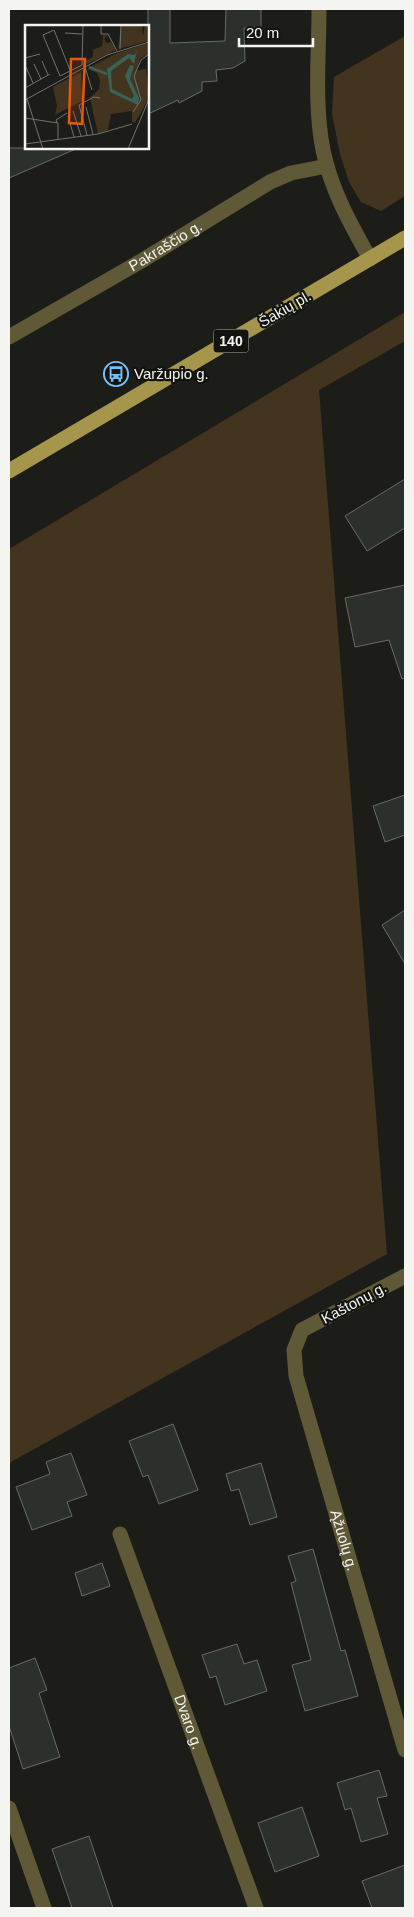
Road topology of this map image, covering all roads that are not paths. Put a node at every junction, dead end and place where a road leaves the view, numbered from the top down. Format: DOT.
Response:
graph roads {
  1 [pos="319,9"];
  2 [pos="327,166"];
  3 [pos="405,238"];
  4 [pos="370,259"];
  5 [pos="9,337"];
  6 [pos="9,471"];
  7 [pos="405,1276"];
  8 [pos="302,1330"];
  9 [pos="120,1534"];
  10 [pos="405,1750"];
  11 [pos="9,1808"];
  12 [pos="44,1908"];
  13 [pos="256,1908"];
  1 -- 2 [label="street"];
  2 -- 4 [label="street"];
  2 -- 5 [label="street, Pakraščio g."];
  3 -- 4 [label="main road, Šakių pl. / 140"];
  4 -- 6 [label="main road, Šakių pl. / 140"];
  7 -- 8 [label="street, Kaštonų g."];
  8 -- 10 [label="street, Ąžuolų g."];
  9 -- 13 [label="street, Dvaro g."];
  11 -- 12 [label="street"];
}
